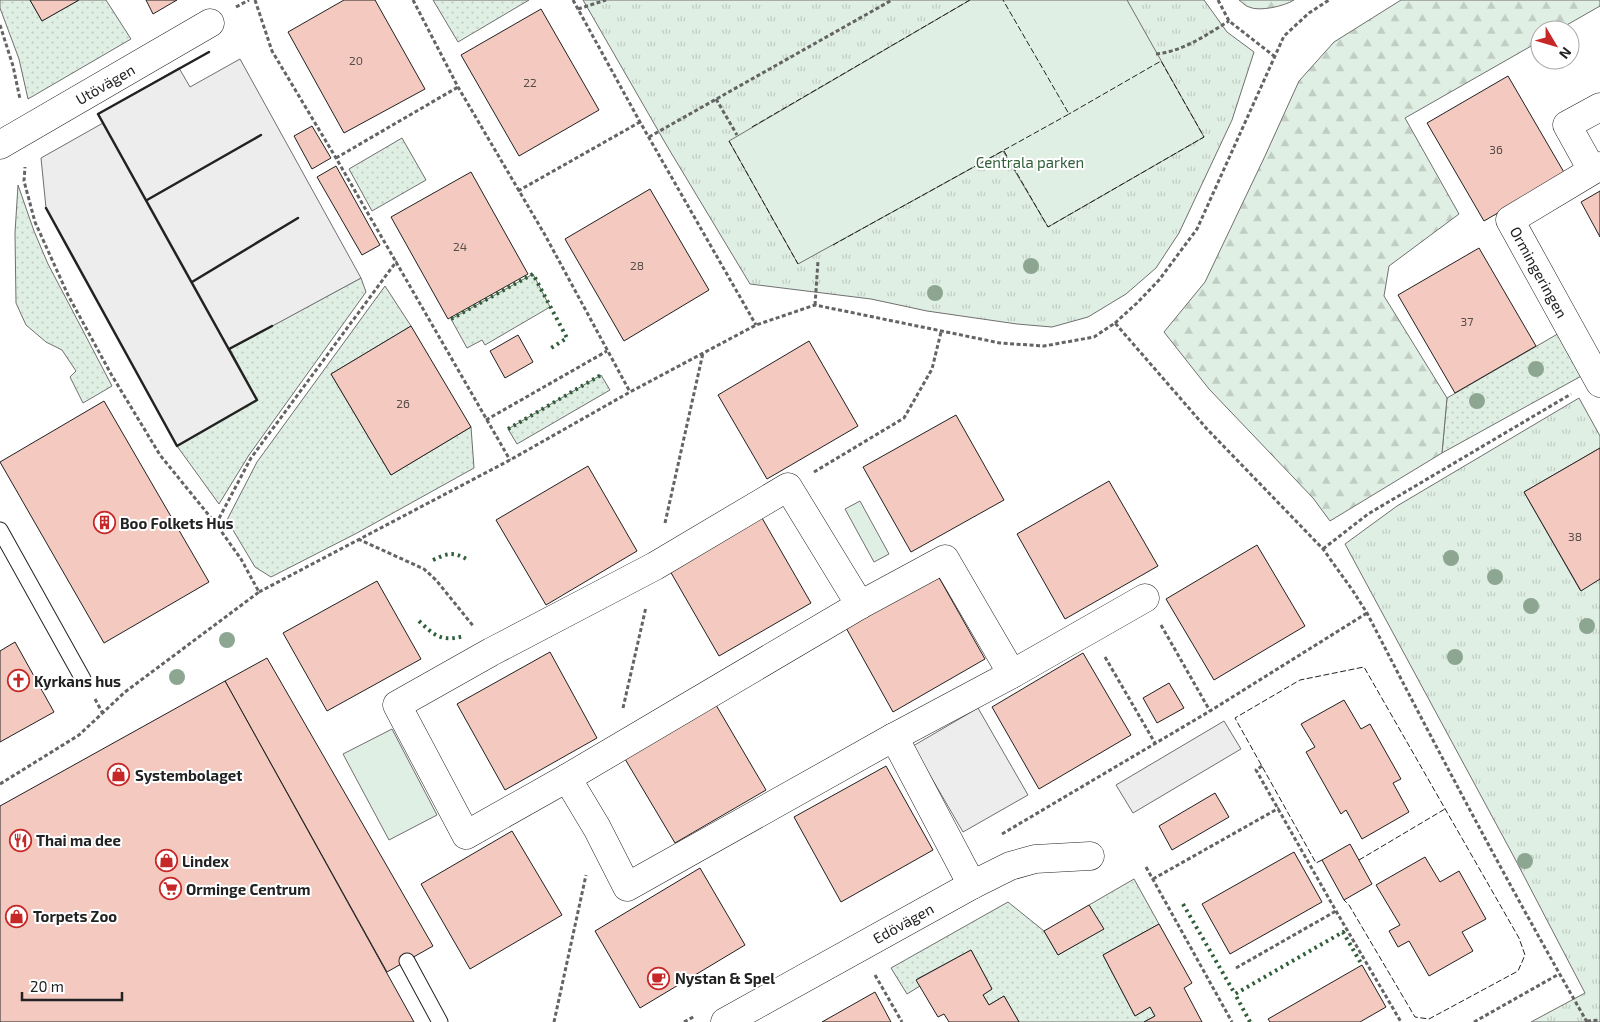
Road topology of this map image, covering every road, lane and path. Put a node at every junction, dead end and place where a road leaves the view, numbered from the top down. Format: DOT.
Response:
graph roads {
  1 [pos="255,0"];
  2 [pos="413,0"];
  3 [pos="573,0"];
  4 [pos="606,0"];
  5 [pos="892,0"];
  6 [pos="1218,0"];
  7 [pos="1329,0"];
  8 [pos="578,9"];
  9 [pos="1229,21"];
  10 [pos="210,23"];
  11 [pos="0,25"];
  12 [pos="1156,54"];
  13 [pos="1274,56"];
  14 [pos="458,87"];
  15 [pos="716,99"];
  16 [pos="1600,107"];
  17 [pos="640,122"];
  18 [pos="26,130"];
  19 [pos="737,135"];
  20 [pos="649,137"];
  21 [pos="0,145"];
  22 [pos="336,158"];
  23 [pos="1596,168"];
  24 [pos="518,191"];
  25 [pos="818,261"];
  26 [pos="396,262"];
  27 [pos="815,304"];
  28 [pos="1115,323"];
  29 [pos="756,325"];
  30 [pos="941,332"];
  31 [pos="607,350"];
  32 [pos="703,353"];
  33 [pos="1599,381"];
  34 [pos="630,392"];
  35 [pos="486,420"];
  36 [pos="510,460"];
  37 [pos="788,487"];
  38 [pos="216,524"];
  39 [pos="0,530"];
  40 [pos="358,539"];
  41 [pos="1323,549"];
  42 [pos="655,566"];
  43 [pos="259,592"];
  44 [pos="1145,598"];
  45 [pos="860,605"];
  46 [pos="1367,613"];
  47 [pos="1090,630"];
  48 [pos="491,652"];
  49 [pos="1012,674"];
  50 [pos="83,679"];
  51 [pos="1210,711"];
  52 [pos="894,738"];
  53 [pos="1155,743"];
  54 [pos="614,750"];
  55 [pos="1262,766"];
  56 [pos="567,778"];
  57 [pos="0,784"];
  58 [pos="1279,808"];
  59 [pos="1002,834"];
  60 [pos="1090,856"];
  61 [pos="1146,867"];
  62 [pos="586,875"];
  63 [pos="1153,879"];
  64 [pos="972,885"];
  65 [pos="1336,911"];
  66 [pos="407,961"];
  67 [pos="870,968"];
  68 [pos="1236,968"];
  69 [pos="1559,974"];
  70 [pos="700,1013"];
  71 [pos="732,1020"];
  72 [pos="1600,1020"];
  73 [pos="1399,1021"];
  74 [pos="440,1022"];
  75 [pos="554,1022"];
  76 [pos="684,1022"];
  77 [pos="902,1022"];
  78 [pos="1232,1022"];
  79 [pos="1474,1022"];
  80 [pos="1587,1022"];
  1 -- 22 [label="path"];
  2 -- 14 [label="path"];
  3 -- 8 [label="path"];
  4 -- 8 [label="path"];
  5 -- 15 [label="path"];
  6 -- 9 [label="path"];
  7 -- 13 [label="path"];
  8 -- 17 [label="path"];
  9 -- 12 [label="path"];
  9 -- 13 [label="path"];
  10 -- 18 [label="street, Utövägen"];
  11 -- 18 [label="path"];
  13 -- 28 [label="path"];
  14 -- 22 [label="path"];
  14 -- 24 [label="path"];
  15 -- 19 [label="path"];
  15 -- 20 [label="path"];
  16 -- 23 [label="street, Ormingeringen"];
  17 -- 20 [label="path"];
  17 -- 24 [label="path"];
  18 -- 21 [label="street, Utövägen"];
  18 -- 38 [label="path"];
  20 -- 29 [label="path"];
  22 -- 26 [label="path"];
  23 -- 33 [label="street, Ormingeringen"];
  24 -- 31 [label="path"];
  25 -- 27 [label="path"];
  26 -- 35 [label="path"];
  26 -- 38 [label="path"];
  27 -- 29 [label="path"];
  27 -- 30 [label="path"];
  28 -- 30 [label="path"];
  28 -- 41 [label="path"];
  29 -- 32 [label="path"];
  30 -- 37 [label="path"];
  31 -- 34 [label="path"];
  31 -- 35 [label="path"];
  32 -- 34 [label="path"];
  32 -- 42 [label="path"];
  33 -- 41 [label="path"];
  34 -- 36 [label="path"];
  35 -- 36 [label="path"];
  36 -- 40 [label="path"];
  37 -- 42 [label="street"];
  37 -- 45 [label="street"];
  38 -- 43 [label="path"];
  39 -- 50 [label="lane"];
  40 -- 43 [label="path"];
  40 -- 48 [label="path"];
  41 -- 46 [label="path"];
  42 -- 48 [label="street"];
  42 -- 54 [label="path"];
  43 -- 57 [label="path"];
  44 -- 47 [label="street"];
  44 -- 51 [label="path"];
  45 -- 49 [label="street"];
  45 -- 54 [label="street"];
  46 -- 51 [label="path"];
  46 -- 69 [label="path"];
  47 -- 49 [label="street"];
  47 -- 53 [label="path"];
  48 -- 56 [label="street"];
  49 -- 52 [label="street"];
  51 -- 53 [label="path"];
  52 -- 56 [label="street"];
  52 -- 64 [label="street"];
  53 -- 59 [label="path"];
  54 -- 56 [label="street"];
  55 -- 58 [label="path"];
  58 -- 63 [label="path"];
  58 -- 65 [label="path"];
  60 -- 64 [label="street, Edövägen"];
  61 -- 63 [label="path"];
  62 -- 75 [label="path"];
  63 -- 78 [label="path"];
  64 -- 71 [label="street, Edövägen"];
  65 -- 68 [label="path"];
  65 -- 73 [label="path"];
  66 -- 74 [label="lane"];
  67 -- 77 [label="path"];
  69 -- 79 [label="path"];
  69 -- 80 [label="path"];
  70 -- 76 [label="path"];
  72 -- 80 [label="path"];
}
